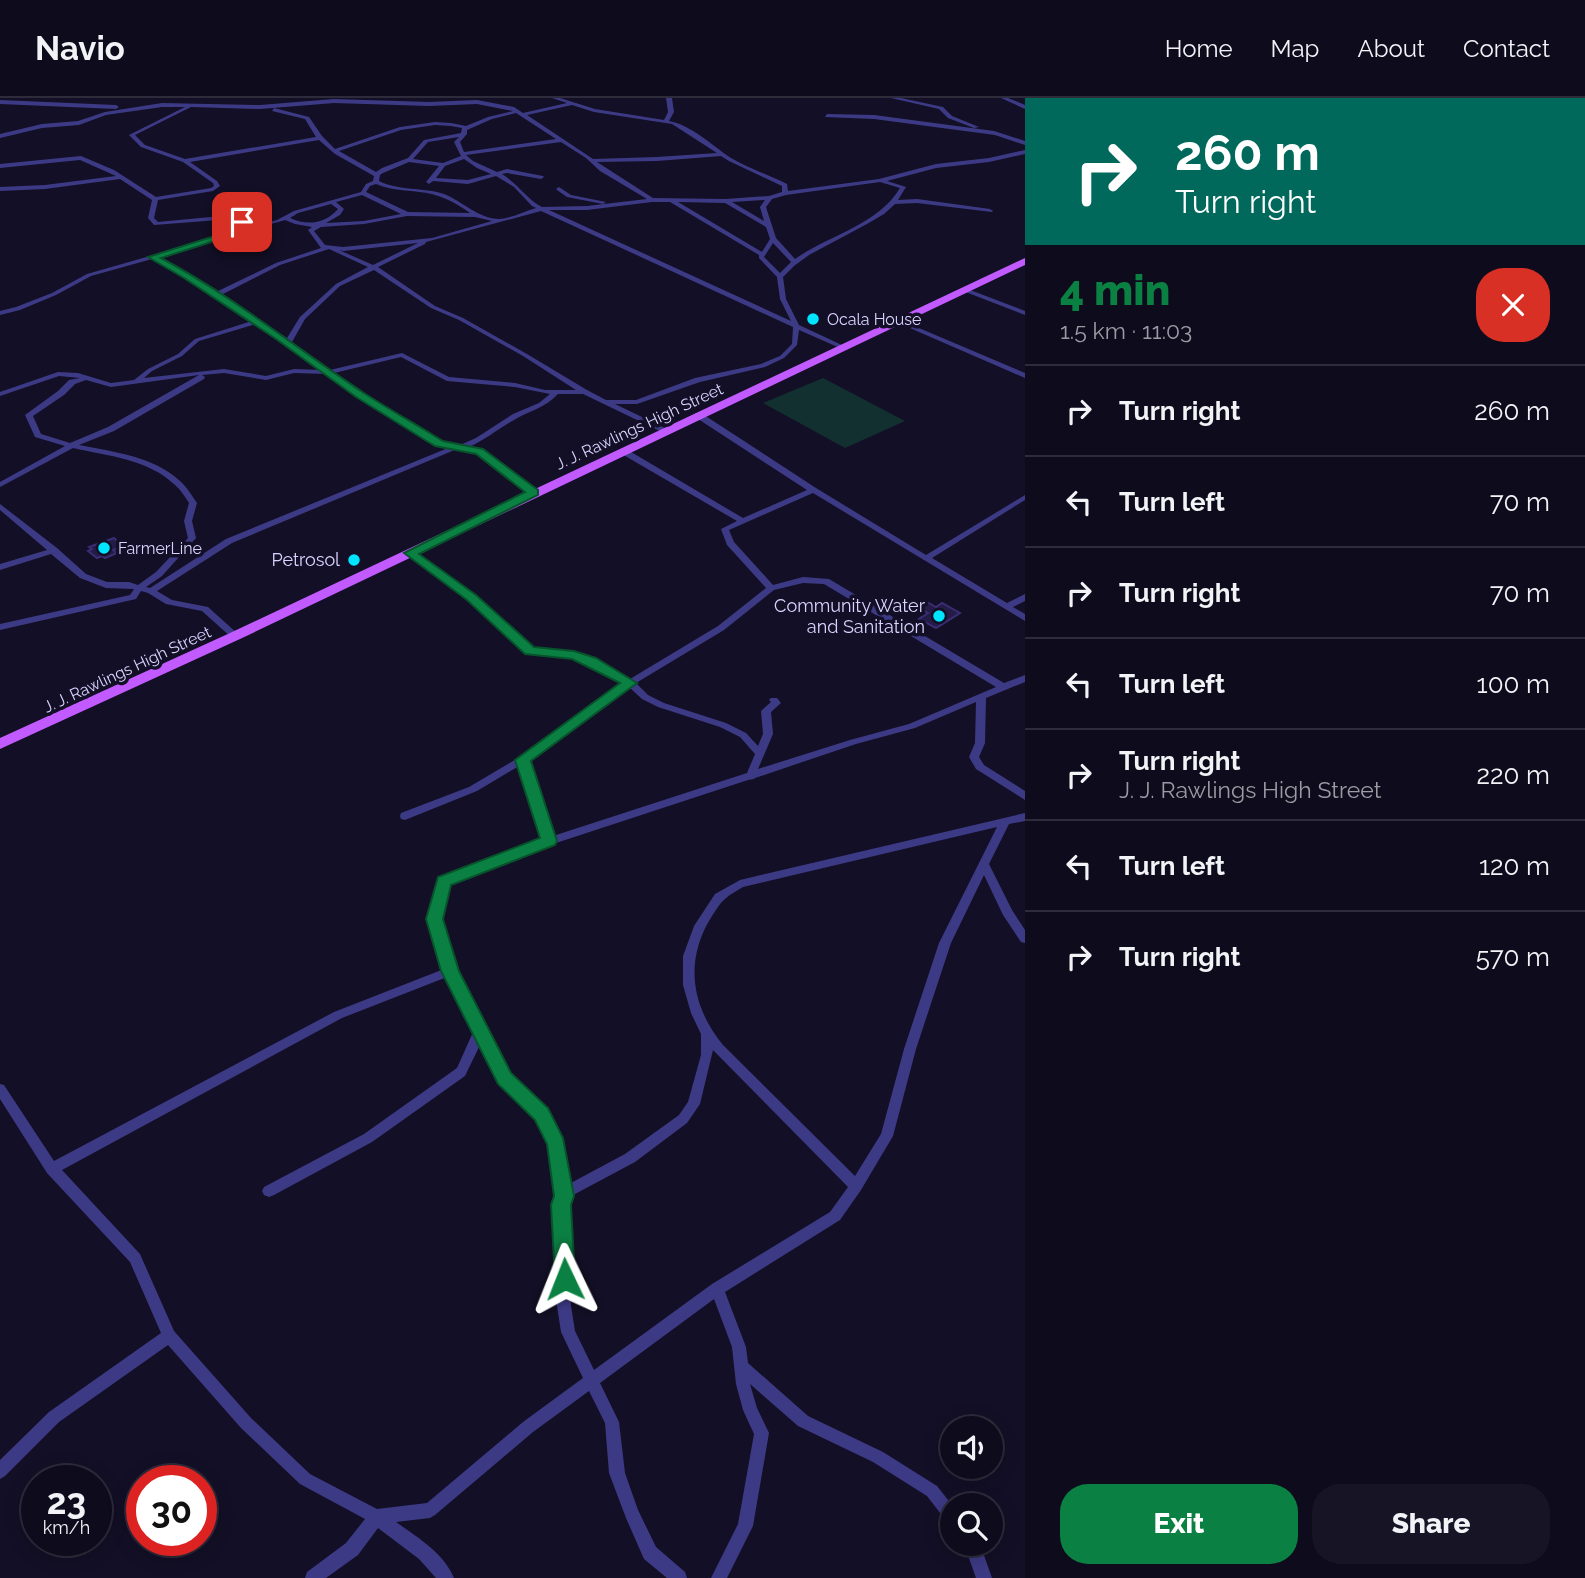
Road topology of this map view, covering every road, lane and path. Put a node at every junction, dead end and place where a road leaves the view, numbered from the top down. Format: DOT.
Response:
graph roads {
  1 [pos="180,98"];
  2 [pos="189,98"];
  3 [pos="345,98"];
  4 [pos="555,98"];
  5 [pos="669,98"];
  6 [pos="894,98"];
  7 [pos="1004,98"];
  8 [pos="564,99"];
  9 [pos="483,100"];
  10 [pos="334,101"];
  11 [pos="0,102"];
  12 [pos="573,103"];
  13 [pos="168,105"];
  14 [pos="189,107"];
  15 [pos="198,107"];
  16 [pos="260,107"];
  17 [pos="1025,107"];
  18 [pos="128,109"];
  19 [pos="519,113"];
  20 [pos="303,116"];
  21 [pos="827,116"];
  22 [pos="68,117"];
  23 [pos="666,121"];
  24 [pos="57,124"];
  25 [pos="466,131"];
  26 [pos="999,134"];
  27 [pos="0,136"];
  28 [pos="319,138"];
  29 [pos="561,140"];
  30 [pos="1025,143"];
  31 [pos="335,151"];
  32 [pos="1025,152"];
  33 [pos="721,153"];
  34 [pos="463,155"];
  35 [pos="409,160"];
  36 [pos="186,161"];
  37 [pos="591,161"];
  38 [pos="443,165"];
  39 [pos="0,166"];
  40 [pos="495,174"];
  41 [pos="378,176"];
  42 [pos="120,177"];
  43 [pos="541,177"];
  44 [pos="431,179"];
  45 [pos="879,181"];
  46 [pos="0,189"];
  47 [pos="785,189"];
  48 [pos="559,190"];
  49 [pos="363,192"];
  50 [pos="435,195"];
  51 [pos="770,198"];
  52 [pos="155,199"];
  53 [pos="652,200"];
  54 [pos="671,200"];
  55 [pos="725,201"];
  56 [pos="893,202"];
  57 [pos="333,203"];
  58 [pos="597,204"];
  59 [pos="544,208"];
  60 [pos="990,211"];
  61 [pos="407,214"];
  62 [pos="475,215"];
  63 [pos="286,218"];
  64 [pos="496,220"];
  65 [pos="242,222"];
  66 [pos="263,224"];
  67 [pos="321,224"];
  68 [pos="766,225"];
  69 [pos="237,231"];
  70 [pos="773,239"];
  71 [pos="432,240"];
  72 [pos="328,249"];
  73 [pos="761,254"];
  74 [pos="153,257"];
  75 [pos="794,261"];
  76 [pos="1025,261"];
  77 [pos="375,268"];
  78 [pos="780,276"];
  79 [pos="965,289"];
  80 [pos="216,295"];
  81 [pos="0,313"];
  82 [pos="1025,313"];
  83 [pos="898,321"];
  84 [pos="257,322"];
  85 [pos="796,325"];
  86 [pos="288,342"];
  87 [pos="842,347"];
  88 [pos="774,362"];
  89 [pos="215,371"];
  90 [pos="792,371"];
  91 [pos="330,372"];
  92 [pos="1025,376"];
  93 [pos="71,378"];
  94 [pos="135,383"];
  95 [pos="584,392"];
  96 [pos="555,393"];
  97 [pos="0,394"];
  98 [pos="603,402"];
  99 [pos="698,415"];
  100 [pos="664,431"];
  101 [pos="74,444"];
  102 [pos="458,447"];
  103 [pos="623,451"];
  104 [pos="0,485"];
  105 [pos="813,489"];
  106 [pos="534,492"];
  107 [pos="1025,497"];
  108 [pos="0,506"];
  109 [pos="741,520"];
  110 [pos="54,550"];
  111 [pos="410,553"];
  112 [pos="928,557"];
  113 [pos="0,567"];
  114 [pos="139,588"];
  115 [pos="771,588"];
  116 [pos="151,591"];
  117 [pos="1025,597"];
  118 [pos="1009,606"];
  119 [pos="1025,618"];
  120 [pos="0,627"];
  121 [pos="235,636"];
  122 [pos="1025,678"];
  123 [pos="630,683"];
  124 [pos="1002,686"];
  125 [pos="981,698"];
  126 [pos="774,700"];
  127 [pos="768,734"];
  128 [pos="743,735"];
  129 [pos="0,744"];
  130 [pos="758,753"];
  131 [pos="523,760"];
  132 [pos="750,777"];
  133 [pos="1025,796"];
  134 [pos="405,816"];
  135 [pos="1025,817"];
  136 [pos="1005,822"];
  137 [pos="549,841"];
  138 [pos="984,864"];
  139 [pos="1025,939"];
  140 [pos="450,971"];
  141 [pos="480,1031"];
  142 [pos="707,1034"];
  143 [pos="0,1089"];
  144 [pos="52,1169"];
  145 [pos="856,1186"];
  146 [pos="269,1192"];
  147 [pos="564,1196"];
  148 [pos="717,1289"];
  149 [pos="169,1336"];
  150 [pos="741,1366"];
  151 [pos="591,1382"];
  152 [pos="0,1471"];
  153 [pos="940,1501"];
  154 [pos="376,1517"];
  155 [pos="976,1556"];
  156 [pos="313,1578"];
  157 [pos="446,1578"];
  158 [pos="679,1578"];
  159 [pos="719,1578"];
  160 [pos="984,1578"];
  1 -- 13 [label="street"];
  2 -- 15 [label="street"];
  3 -- 10 [label="street"];
  4 -- 8 [label="street"];
  5 -- 23 [label="street"];
  6 -- 26 [label="street"];
  7 -- 17 [label="street"];
  8 -- 12 [label="street"];
  9 -- 10 [label="street"];
  9 -- 19 [label="street"];
  10 -- 16 [label="street"];
  10 -- 20 [label="street"];
  11 -- 18 [label="street"];
  12 -- 19 [label="street"];
  12 -- 23 [label="street"];
  13 -- 14 [label="street"];
  13 -- 18 [label="street"];
  14 -- 15 [label="street"];
  14 -- 36 [label="street"];
  15 -- 16 [label="street"];
  16 -- 20 [label="street"];
  18 -- 24 [label="street"];
  19 -- 25 [label="street"];
  19 -- 29 [label="street"];
  20 -- 28 [label="street"];
  21 -- 26 [label="street"];
  22 -- 24 [label="street"];
  23 -- 33 [label="street"];
  24 -- 27 [label="street"];
  25 -- 31 [label="street"];
  25 -- 34 [label="street"];
  25 -- 35 [label="street"];
  26 -- 30 [label="street"];
  28 -- 31 [label="street"];
  28 -- 36 [label="street"];
  29 -- 34 [label="street"];
  29 -- 37 [label="street"];
  31 -- 41 [label="street"];
  32 -- 45 [label="street"];
  33 -- 37 [label="street"];
  33 -- 47 [label="street"];
  34 -- 38 [label="street"];
  34 -- 40 [label="street"];
  35 -- 38 [label="street"];
  35 -- 41 [label="street"];
  36 -- 52 [label="street"];
  37 -- 53 [label="street"];
  38 -- 44 [label="street"];
  39 -- 42 [label="street"];
  40 -- 43 [label="street"];
  40 -- 44 [label="street"];
  40 -- 59 [label="street"];
  41 -- 49 [label="street"];
  41 -- 50 [label="street"];
  42 -- 46 [label="street"];
  42 -- 52 [label="street"];
  44 -- 50 [label="street"];
  45 -- 47 [label="street"];
  45 -- 56 [label="street"];
  47 -- 51 [label="street"];
  48 -- 58 [label="street"];
  49 -- 57 [label="street"];
  49 -- 61 [label="street"];
  50 -- 62 [label="street"];
  51 -- 55 [label="street"];
  51 -- 68 [label="street"];
  52 -- 65 [label="street"];
  53 -- 54 [label="street"];
  53 -- 58 [label="street"];
  54 -- 55 [label="street"];
  54 -- 73 [label="street"];
  55 -- 68 [label="street"];
  56 -- 60 [label="street"];
  56 -- 75 [label="street"];
  57 -- 63 [label="street"];
  57 -- 67 [label="street"];
  58 -- 59 [label="street"];
  59 -- 64 [label="street"];
  59 -- 85 [label="street"];
  61 -- 62 [label="street"];
  61 -- 67 [label="street"];
  62 -- 64 [label="street"];
  63 -- 66 [label="street"];
  63 -- 67 [label="street"];
  64 -- 71 [label="street"];
  65 -- 66 [label="street"];
  65 -- 69 [label="street"];
  66 -- 69 [label="street"];
  67 -- 72 [label="street"];
  68 -- 70 [label="street"];
  69 -- 74 [label="street"];
  70 -- 73 [label="street"];
  70 -- 75 [label="street"];
  71 -- 72 [label="street"];
  71 -- 77 [label="street"];
  72 -- 77 [label="street"];
  72 -- 80 [label="street"];
  73 -- 78 [label="street"];
  74 -- 80 [label="street"];
  74 -- 81 [label="street"];
  75 -- 78 [label="street"];
  76 -- 79 [label="main road, J. J. Rawlings High Street"];
  77 -- 86 [label="street"];
  77 -- 95 [label="street"];
  78 -- 85 [label="street"];
  79 -- 82 [label="street"];
  79 -- 83 [label="main road, J. J. Rawlings High Street"];
  80 -- 84 [label="street"];
  83 -- 87 [label="main road, J. J. Rawlings High Street"];
  83 -- 92 [label="street"];
  84 -- 86 [label="street"];
  84 -- 94 [label="street"];
  85 -- 87 [label="street"];
  85 -- 88 [label="street"];
  86 -- 91 [label="street"];
  87 -- 90 [label="main road, J. J. Rawlings High Street"];
  88 -- 90 [label="street"];
  88 -- 98 [label="street"];
  89 -- 91 [label="street"];
  89 -- 94 [label="street"];
  89 -- 101 [label="street"];
  90 -- 99 [label="main road, J. J. Rawlings High Street"];
  91 -- 96 [label="street"];
  91 -- 102 [label="street"];
  93 -- 94 [label="street"];
  93 -- 97 [label="street"];
  93 -- 101 [label="street"];
  95 -- 96 [label="street"];
  95 -- 98 [label="street"];
  96 -- 102 [label="street"];
  98 -- 100 [label="street"];
  99 -- 100 [label="main road, J. J. Rawlings High Street"];
  99 -- 105 [label="street"];
  100 -- 103 [label="main road, J. J. Rawlings High Street"];
  101 -- 104 [label="street"];
  101 -- 114 [label="street"];
  102 -- 106 [label="street"];
  102 -- 116 [label="street"];
  103 -- 106 [label="main road, J. J. Rawlings High Street"];
  103 -- 109 [label="street"];
  105 -- 109 [label="street"];
  105 -- 112 [label="street"];
  106 -- 111 [label="main road, J. J. Rawlings High Street"];
  107 -- 112 [label="street"];
  108 -- 110 [label="street"];
  109 -- 115 [label="street"];
  110 -- 113 [label="street"];
  110 -- 114 [label="street"];
  111 -- 121 [label="main road, J. J. Rawlings High Street"];
  111 -- 123 [label="street"];
  112 -- 118 [label="street"];
  114 -- 116 [label="street"];
  114 -- 120 [label="street"];
  115 -- 123 [label="street"];
  115 -- 124 [label="street"];
  116 -- 121 [label="street"];
  117 -- 118 [label="street"];
  118 -- 119 [label="street"];
  121 -- 129 [label="main road, J. J. Rawlings High Street"];
  122 -- 124 [label="street"];
  123 -- 128 [label="street"];
  123 -- 131 [label="street"];
  124 -- 125 [label="street"];
  125 -- 132 [label="street"];
  125 -- 133 [label="street"];
  126 -- 127 [label="street"];
  127 -- 128 [label="street"];
  127 -- 130 [label="street"];
  128 -- 130 [label="street"];
  130 -- 132 [label="street"];
  131 -- 134 [label="street"];
  131 -- 137 [label="street"];
  132 -- 137 [label="street"];
  135 -- 136 [label="street"];
  136 -- 138 [label="street"];
  136 -- 142 [label="street"];
  137 -- 140 [label="street"];
  138 -- 139 [label="street"];
  138 -- 145 [label="street"];
  140 -- 141 [label="street"];
  140 -- 144 [label="street"];
  141 -- 146 [label="street"];
  141 -- 147 [label="street"];
  142 -- 145 [label="street"];
  142 -- 147 [label="street"];
  143 -- 144 [label="street"];
  144 -- 149 [label="street"];
  145 -- 148 [label="street"];
  147 -- 151 [label="street"];
  148 -- 150 [label="street"];
  148 -- 151 [label="street"];
  149 -- 152 [label="street"];
  149 -- 154 [label="street"];
  150 -- 153 [label="street"];
  150 -- 159 [label="street"];
  151 -- 154 [label="street"];
  151 -- 158 [label="street"];
  154 -- 156 [label="street"];
  154 -- 157 [label="street"];
  155 -- 160 [label="street"];
}
